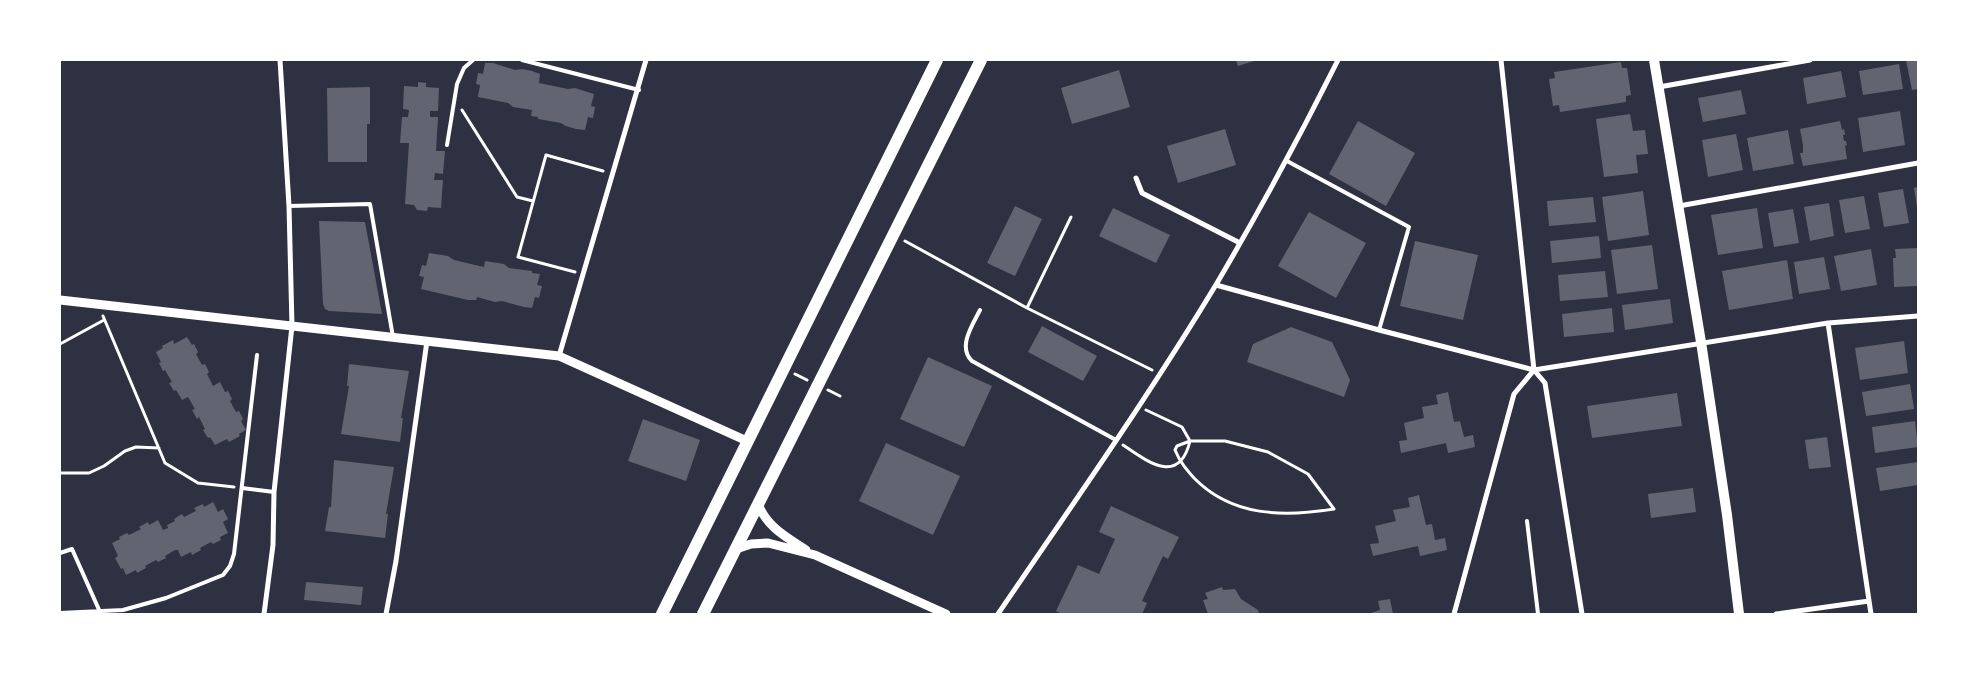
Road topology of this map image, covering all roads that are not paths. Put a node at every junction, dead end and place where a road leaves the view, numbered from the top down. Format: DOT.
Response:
graph roads {
  1 [pos="280,60"];
  2 [pos="473,60"];
  3 [pos="522,60"];
  4 [pos="646,60"];
  5 [pos="937,60"];
  6 [pos="981,60"];
  7 [pos="1338,60"];
  8 [pos="1501,60"];
  9 [pos="1654,60"];
  10 [pos="1810,60"];
  11 [pos="1659,87"];
  12 [pos="639,90"];
  13 [pos="447,145"];
  14 [pos="1287,161"];
  15 [pos="1918,163"];
  16 [pos="1136,178"];
  17 [pos="290,206"];
  18 [pos="1679,206"];
  19 [pos="1240,243"];
  20 [pos="1216,285"];
  21 [pos="60,300"];
  22 [pos="980,310"];
  23 [pos="1918,316"];
  24 [pos="1828,323"];
  25 [pos="292,326"];
  26 [pos="1380,330"];
  27 [pos="393,338"];
  28 [pos="427,341"];
  29 [pos="1701,342"];
  30 [pos="258,355"];
  31 [pos="559,356"];
  32 [pos="1534,370"];
  33 [pos="1116,440"];
  34 [pos="747,441"];
  35 [pos="242,488"];
  36 [pos="274,492"];
  37 [pos="758,504"];
  38 [pos="1527,521"];
  39 [pos="736,549"];
  40 [pos="60,553"];
  41 [pos="815,555"];
  42 [pos="1870,601"];
  43 [pos="100,612"];
  44 [pos="60,613"];
  45 [pos="264,614"];
  46 [pos="386,614"];
  47 [pos="662,614"];
  48 [pos="703,614"];
  49 [pos="946,614"];
  50 [pos="998,614"];
  51 [pos="1454,614"];
  52 [pos="1538,614"];
  53 [pos="1582,614"];
  54 [pos="1739,614"];
  55 [pos="1776,614"];
  56 [pos="1871,614"];
  1 -- 17 [label="street"];
  2 -- 13 [label="lane"];
  3 -- 12 [label="lane"];
  4 -- 12 [label="street"];
  5 -- 34 [label="main road"];
  6 -- 37 [label="main road"];
  7 -- 14 [label="street"];
  8 -- 32 [label="street"];
  9 -- 11 [label="main road"];
  10 -- 11 [label="street"];
  11 -- 18 [label="main road"];
  12 -- 31 [label="street"];
  14 -- 19 [label="street"];
  14 -- 26 [label="lane"];
  15 -- 18 [label="street"];
  16 -- 19 [label="street"];
  17 -- 25 [label="street"];
  17 -- 27 [label="lane"];
  18 -- 29 [label="main road"];
  19 -- 20 [label="street"];
  20 -- 26 [label="street"];
  20 -- 33 [label="street"];
  21 -- 25 [label="street"];
  22 -- 33 [label="lane"];
  23 -- 24 [label="street"];
  24 -- 29 [label="street"];
  24 -- 42 [label="street"];
  25 -- 27 [label="street"];
  25 -- 36 [label="street"];
  26 -- 32 [label="street"];
  27 -- 28 [label="street"];
  28 -- 31 [label="street"];
  28 -- 46 [label="street"];
  29 -- 32 [label="street"];
  29 -- 54 [label="main road"];
  30 -- 35 [label="lane"];
  31 -- 34 [label="street"];
  32 -- 51 [label="street"];
  32 -- 53 [label="street"];
  33 -- 50 [label="street"];
  34 -- 47 [label="main road"];
  35 -- 36 [label="lane"];
  35 -- 43 [label="lane"];
  36 -- 45 [label="street"];
  37 -- 39 [label="main road"];
  37 -- 41 [label="street"];
  38 -- 52 [label="lane"];
  39 -- 41 [label="street"];
  39 -- 48 [label="main road"];
  40 -- 43 [label="lane"];
  41 -- 49 [label="street"];
  42 -- 55 [label="street"];
  42 -- 56 [label="street"];
  43 -- 44 [label="lane"];
}
